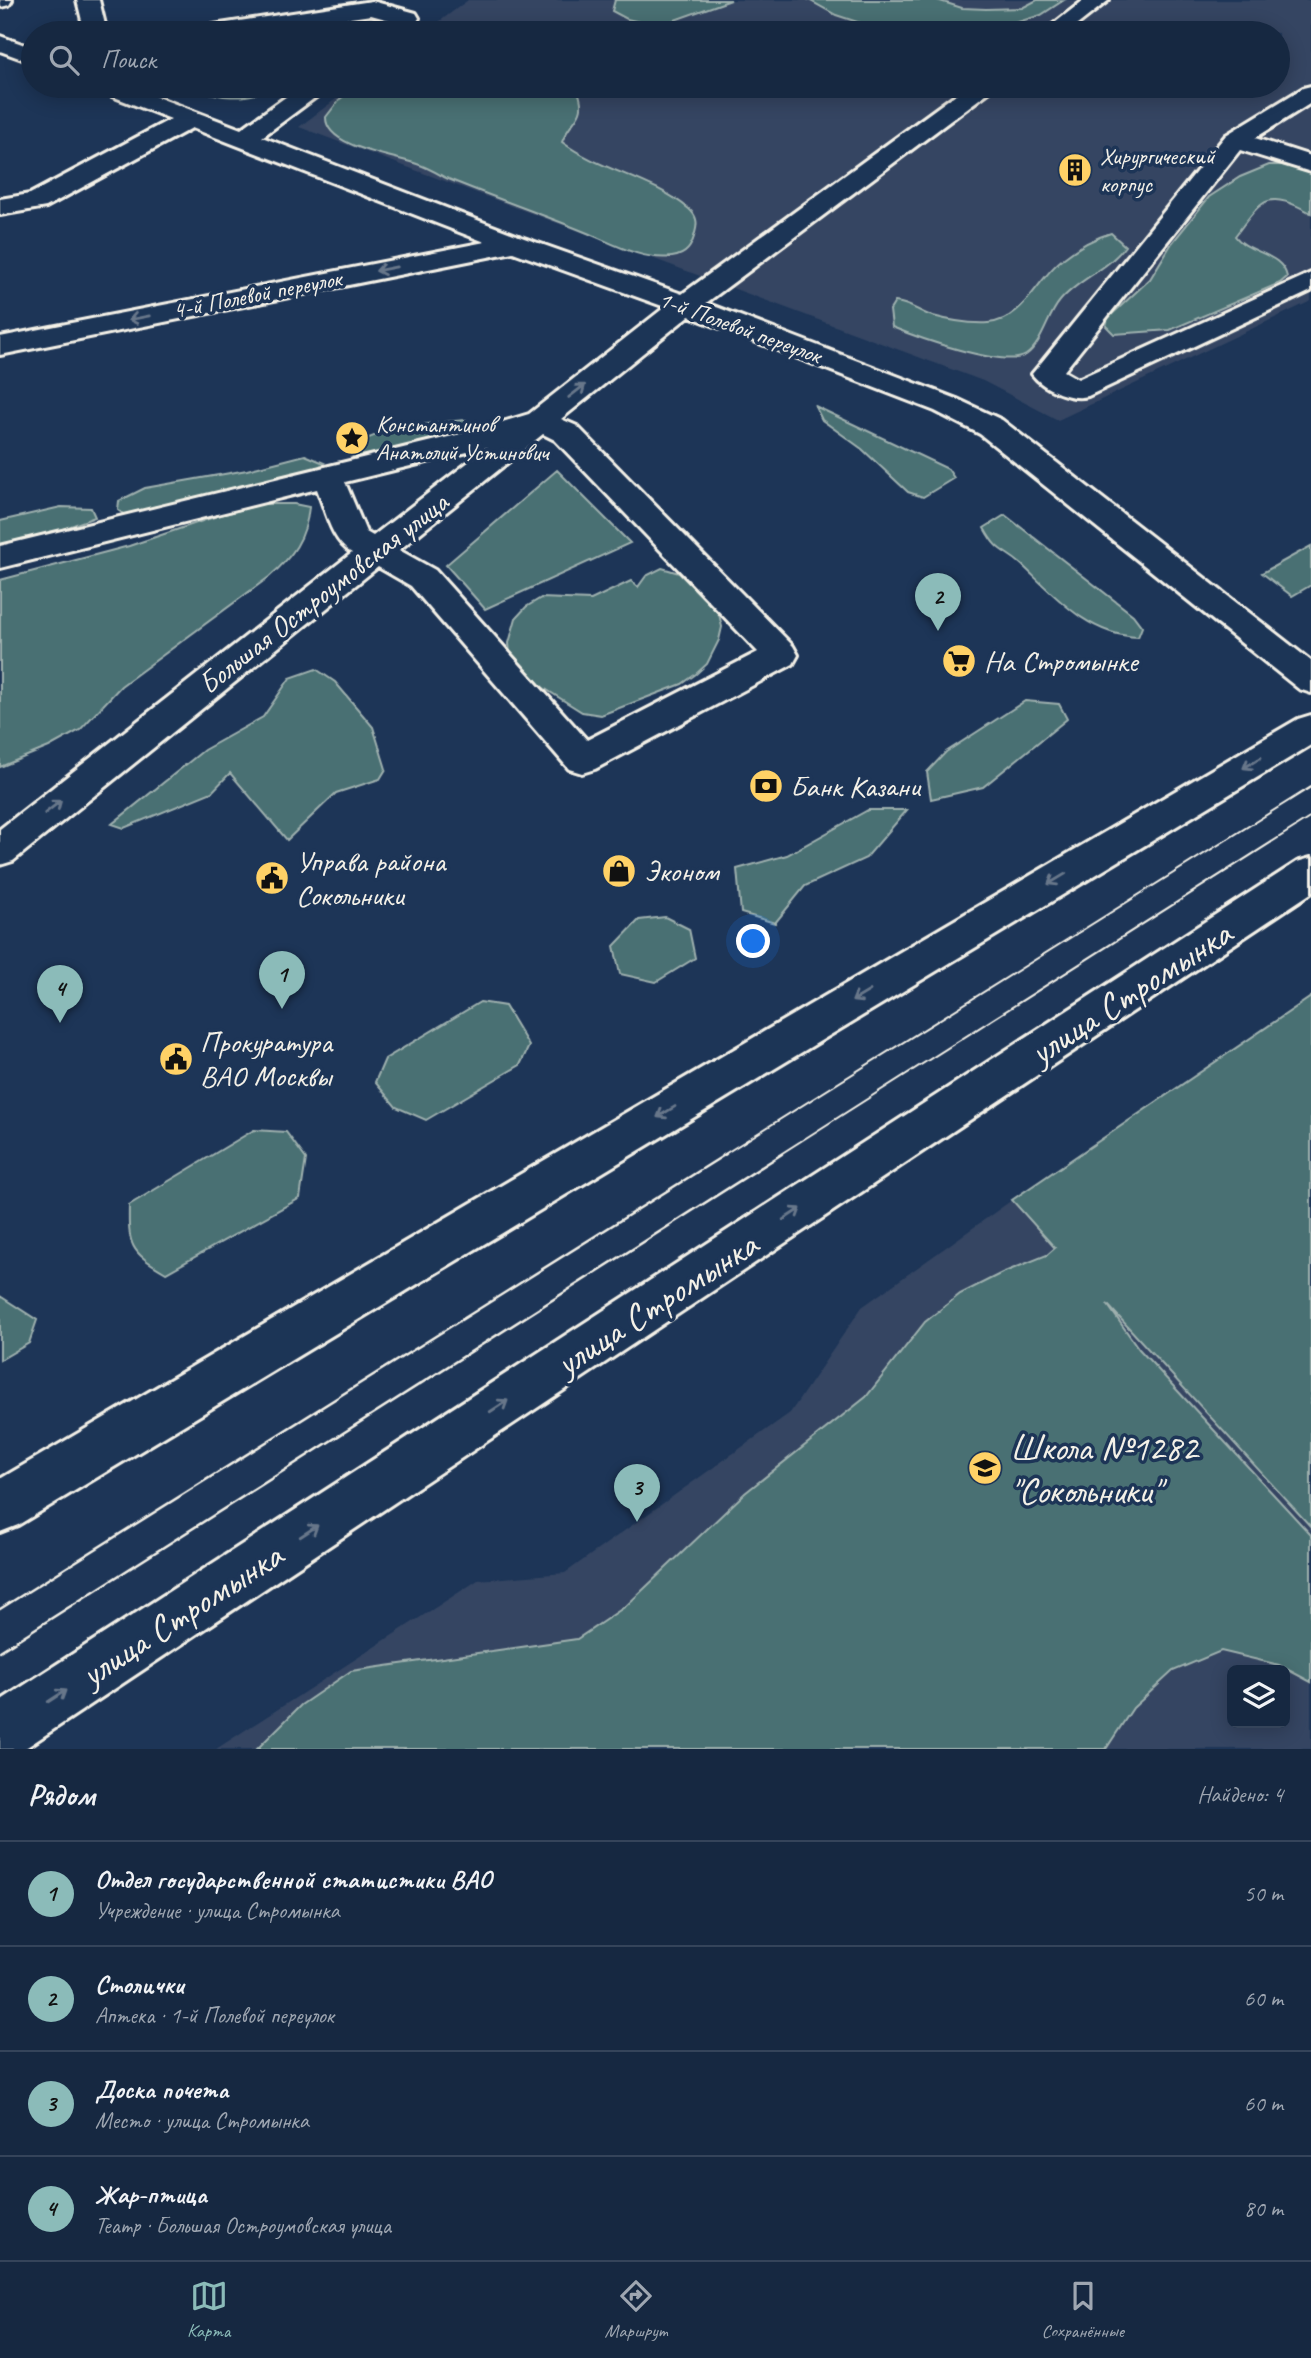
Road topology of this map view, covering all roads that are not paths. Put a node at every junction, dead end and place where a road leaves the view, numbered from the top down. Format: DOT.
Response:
graph roads {
  1 [pos="88,0"];
  2 [pos="1098,0"];
  3 [pos="93,21"];
  4 [pos="286,21"];
  5 [pos="403,21"];
  6 [pos="1069,21"];
  7 [pos="1311,93"];
  8 [pos="137,98"];
  9 [pos="300,98"];
  10 [pos="966,98"];
  11 [pos="190,119"];
  12 [pos="243,140"];
  13 [pos="1235,141"];
  14 [pos="1311,164"];
  15 [pos="0,207"];
  16 [pos="515,244"];
  17 [pos="1311,281"];
  18 [pos="684,306"];
  19 [pos="0,346"];
  20 [pos="539,421"];
  21 [pos="327,477"];
  22 [pos="374,552"];
  23 [pos="0,556"];
  24 [pos="1311,680"];
  25 [pos="1311,728"];
  26 [pos="0,850"];
  27 [pos="1311,873"];
  28 [pos="0,1507"];
  29 [pos="0,1733"];
  1 -- 3 [label="street"];
  2 -- 6 [label="street"];
  4 -- 5 [label="street"];
  7 -- 13 [label="street"];
  8 -- 11 [label="street, 1-й Полевой переулок"];
  9 -- 12 [label="street"];
  10 -- 18 [label="street, Большая Остроумовская улица"];
  11 -- 12 [label="street, 1-й Полевой переулок"];
  11 -- 15 [label="street"];
  12 -- 16 [label="street, 1-й Полевой переулок"];
  13 -- 14 [label="street"];
  13 -- 17 [label="street"];
  16 -- 18 [label="street, 1-й Полевой переулок"];
  16 -- 19 [label="street, 4-й Полевой переулок, one-way"];
  20 -- 18 [label="street, Большая Остроумовская улица, one-way"];
  18 -- 24 [label="street, 1-й Полевой переулок"];
  20 -- 21 [label="street"];
  20 -- 22 [label="street, Большая Остроумовская улица"];
  20 -- 22 [label="street"];
  21 -- 22 [label="street"];
  21 -- 23 [label="street"];
  26 -- 22 [label="street, Большая Остроумовская улица, one-way"];
  25 -- 28 [label="street, one-way"];
  29 -- 27 [label="street, улица Стромынка, one-way"];
}
